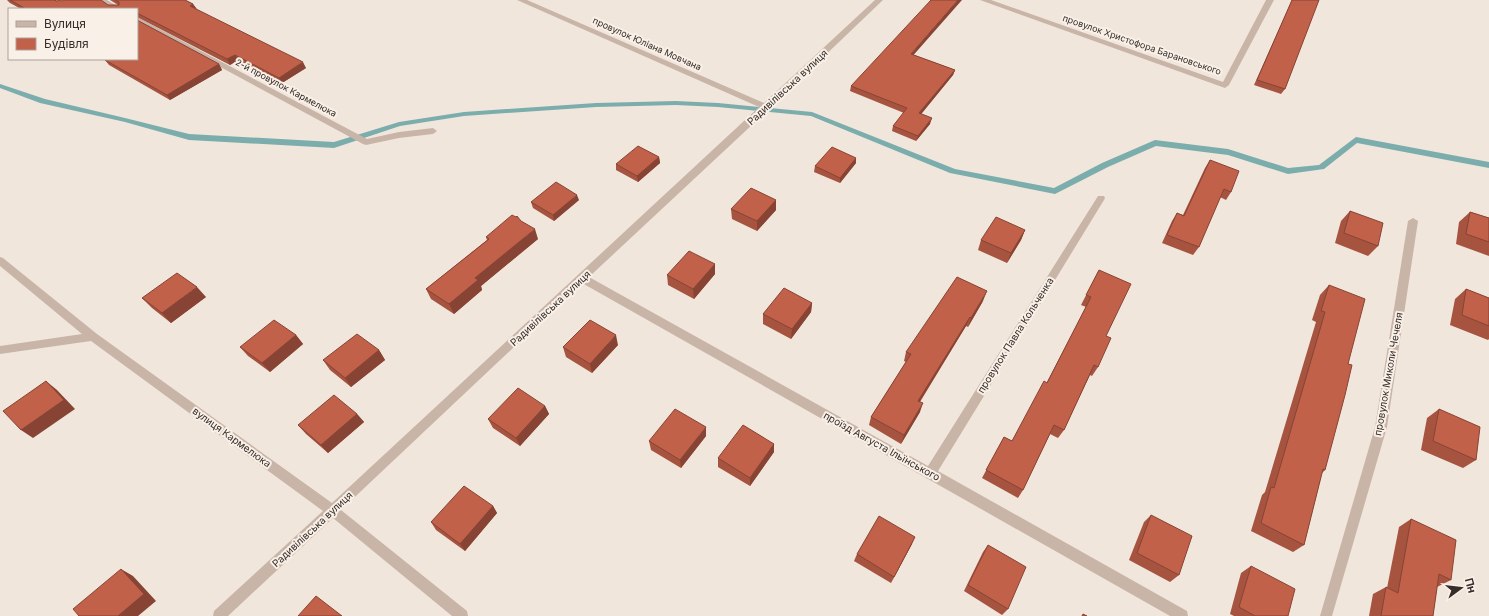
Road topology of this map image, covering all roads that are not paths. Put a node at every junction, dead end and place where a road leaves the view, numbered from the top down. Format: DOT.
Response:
graph roads {
  1 [pos="102,0"];
  2 [pos="521,0"];
  3 [pos="879,0"];
  4 [pos="984,0"];
  5 [pos="1270,0"];
  6 [pos="116,8"];
  7 [pos="138,20"];
  8 [pos="766,107"];
  9 [pos="433,131"];
  10 [pos="1101,198"];
  11 [pos="1413,221"];
  12 [pos="0,261"];
  13 [pos="582,278"];
  14 [pos="93,337"];
  15 [pos="0,350"];
  16 [pos="930,473"];
  17 [pos="332,510"];
  18 [pos="219,616"];
  19 [pos="462,616"];
  20 [pos="1182,616"];
  21 [pos="1326,616"];
  1 -- 6 [label="street"];
  2 -- 8 [label="street, провулок Юліана Мовчана"];
  3 -- 8 [label="street, Радивілівська вулиця"];
  4 -- 5 [label="street, провулок Христофора Барановського"];
  7 -- 9 [label="street, 2-й провулок Кармелюка"];
  8 -- 13 [label="street, Радивілівська вулиця"];
  10 -- 16 [label="street, провулок Павла Кольченка"];
  11 -- 21 [label="street, провулок Миколи Чечеля"];
  12 -- 14 [label="street, вулиця Кармелюка"];
  13 -- 16 [label="street, проїзд Августа Ільїнського"];
  13 -- 17 [label="street, Радивілівська вулиця"];
  14 -- 15 [label="street"];
  14 -- 17 [label="street, вулиця Кармелюка"];
  16 -- 20 [label="street, проїзд Августа Ільїнського"];
  17 -- 18 [label="street, Радивілівська вулиця"];
  17 -- 19 [label="street, вулиця Кармелюка"];
}
